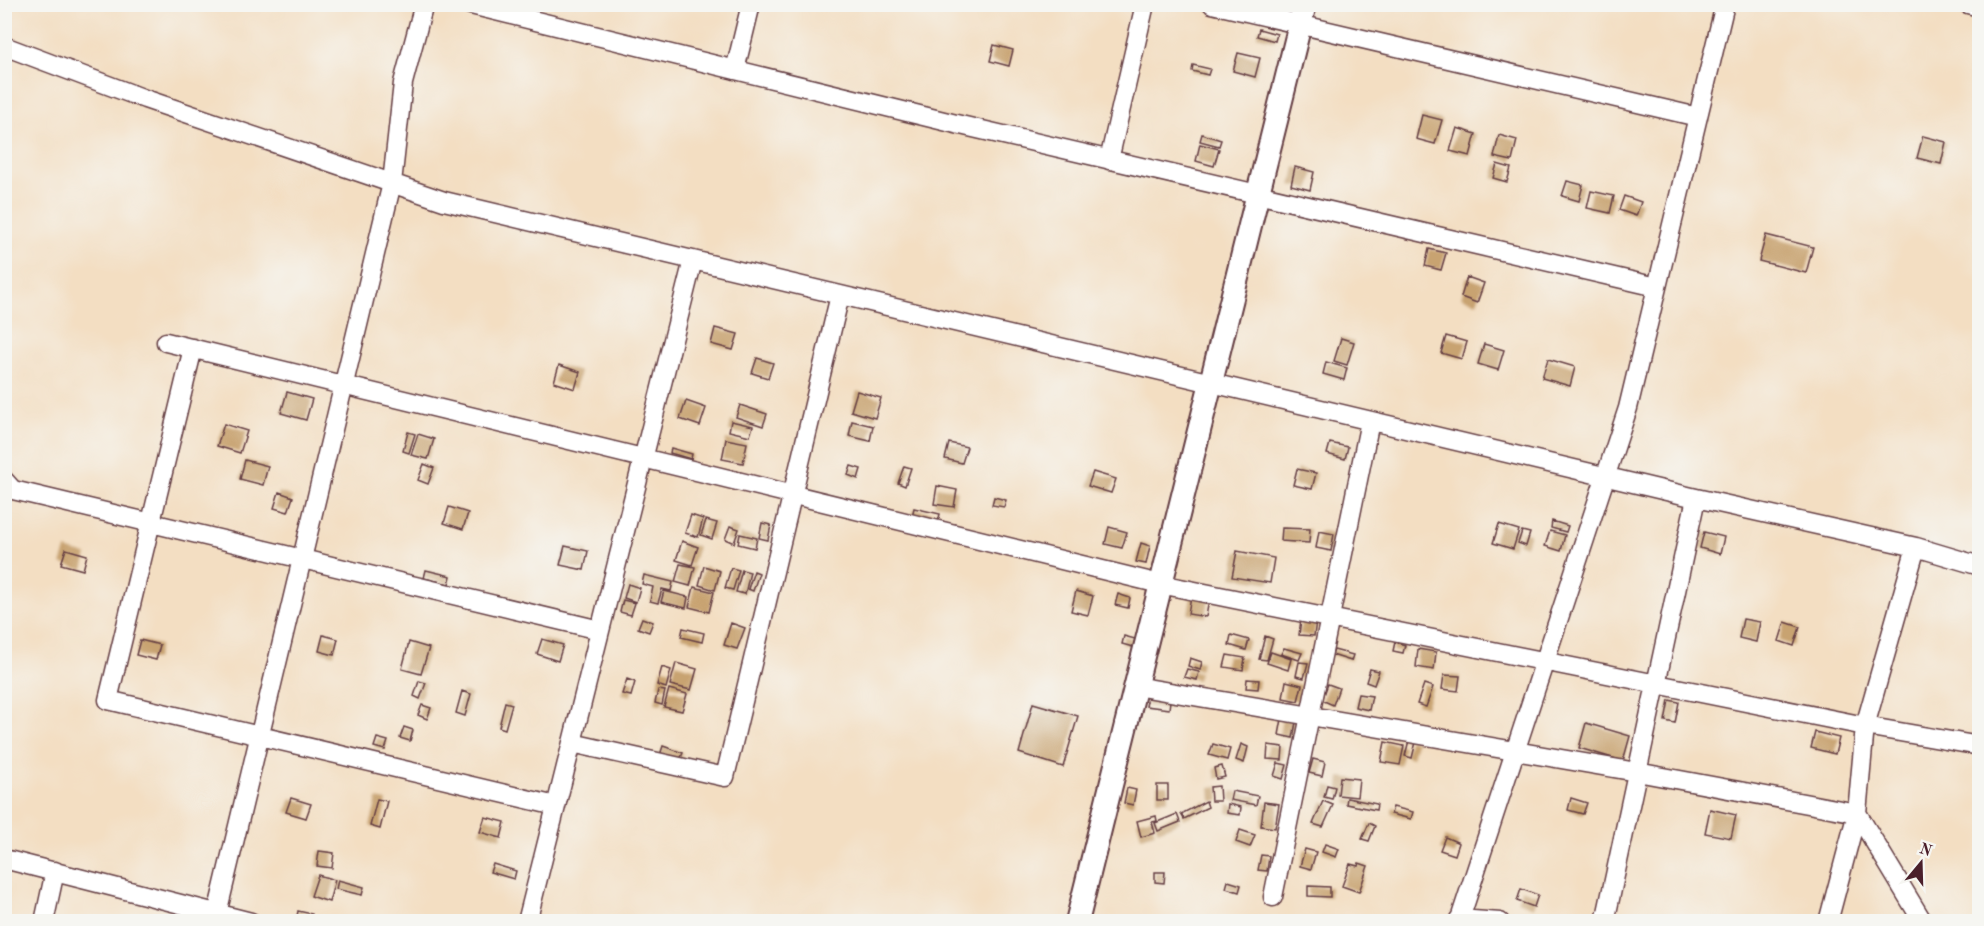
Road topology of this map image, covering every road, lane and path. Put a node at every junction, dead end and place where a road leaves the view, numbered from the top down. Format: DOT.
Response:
graph roads {
  1 [pos="424,4"];
  2 [pos="751,4"];
  3 [pos="1145,4"];
  4 [pos="1212,4"];
  5 [pos="1725,4"];
  6 [pos="1968,4"];
  7 [pos="471,5"];
  8 [pos="1980,7"];
  9 [pos="1303,15"];
  10 [pos="4,46"];
  11 [pos="735,70"];
  12 [pos="1698,117"];
  13 [pos="1109,160"];
  14 [pos="392,183"];
  15 [pos="1257,194"];
  16 [pos="693,260"];
  17 [pos="1657,287"];
  18 [pos="840,295"];
  19 [pos="166,342"];
  20 [pos="193,348"];
  21 [pos="1210,383"];
  22 [pos="343,385"];
  23 [pos="1370,421"];
  24 [pos="644,458"];
  25 [pos="1605,477"];
  26 [pos="4,480"];
  27 [pos="792,494"];
  28 [pos="1696,498"];
  29 [pos="151,523"];
  30 [pos="1916,547"];
  31 [pos="302,559"];
  32 [pos="1980,566"];
  33 [pos="1160,584"];
  34 [pos="1329,618"];
  35 [pos="600,630"];
  36 [pos="1544,662"];
  37 [pos="1656,684"];
  38 [pos="1135,686"];
  39 [pos="1310,716"];
  40 [pos="1865,726"];
  41 [pos="259,736"];
  42 [pos="572,743"];
  43 [pos="1980,746"];
  44 [pos="1515,751"];
  45 [pos="1637,772"];
  46 [pos="556,806"];
  47 [pos="1857,813"];
  48 [pos="4,860"];
  49 [pos="55,871"];
  50 [pos="1273,897"];
  51 [pos="216,917"];
  52 [pos="1459,920"];
  53 [pos="44,921"];
  54 [pos="251,921"];
  55 [pos="527,921"];
  56 [pos="1077,921"];
  57 [pos="1500,921"];
  58 [pos="1605,921"];
  59 [pos="1828,921"];
  60 [pos="1923,921"];
  1 -- 14 [label="street"];
  2 -- 11 [label="street"];
  3 -- 13 [label="street"];
  4 -- 9 [label="street"];
  5 -- 12 [label="street"];
  6 -- 8 [label="street"];
  7 -- 11 [label="street"];
  9 -- 12 [label="street"];
  9 -- 15 [label="street"];
  10 -- 14 [label="street"];
  11 -- 13 [label="street"];
  12 -- 17 [label="street"];
  13 -- 15 [label="street"];
  14 -- 16 [label="street"];
  14 -- 22 [label="street"];
  15 -- 17 [label="street"];
  15 -- 21 [label="street"];
  16 -- 18 [label="street"];
  16 -- 24 [label="street"];
  17 -- 25 [label="street"];
  18 -- 21 [label="street"];
  18 -- 27 [label="street"];
  19 -- 20 [label="street"];
  20 -- 22 [label="street"];
  20 -- 29 [label="street"];
  21 -- 23 [label="street"];
  21 -- 33 [label="street"];
  22 -- 24 [label="street"];
  22 -- 31 [label="street"];
  23 -- 25 [label="street"];
  23 -- 34 [label="street"];
  24 -- 27 [label="street"];
  24 -- 35 [label="street"];
  25 -- 28 [label="street"];
  25 -- 36 [label="street"];
  26 -- 29 [label="street"];
  27 -- 33 [label="street"];
  27 -- 42 [label="street"];
  28 -- 30 [label="street"];
  28 -- 37 [label="street"];
  29 -- 31 [label="street"];
  29 -- 41 [label="street"];
  30 -- 32 [label="street"];
  30 -- 40 [label="street"];
  31 -- 35 [label="street"];
  31 -- 41 [label="street"];
  33 -- 34 [label="street"];
  33 -- 38 [label="street"];
  34 -- 36 [label="street"];
  34 -- 39 [label="street"];
  35 -- 42 [label="street"];
  36 -- 37 [label="street"];
  36 -- 44 [label="street"];
  37 -- 40 [label="street"];
  37 -- 45 [label="street"];
  38 -- 39 [label="street"];
  38 -- 56 [label="street"];
  39 -- 44 [label="street"];
  39 -- 50 [label="street"];
  40 -- 43 [label="street"];
  40 -- 47 [label="street"];
  41 -- 46 [label="street"];
  41 -- 51 [label="street"];
  42 -- 46 [label="street"];
  44 -- 45 [label="street"];
  44 -- 52 [label="street"];
  45 -- 47 [label="street"];
  45 -- 58 [label="street"];
  46 -- 55 [label="street"];
  47 -- 59 [label="street"];
  47 -- 60 [label="street"];
  48 -- 49 [label="street"];
  49 -- 51 [label="street"];
  49 -- 53 [label="street"];
  51 -- 54 [label="street"];
  52 -- 57 [label="street"];
}
